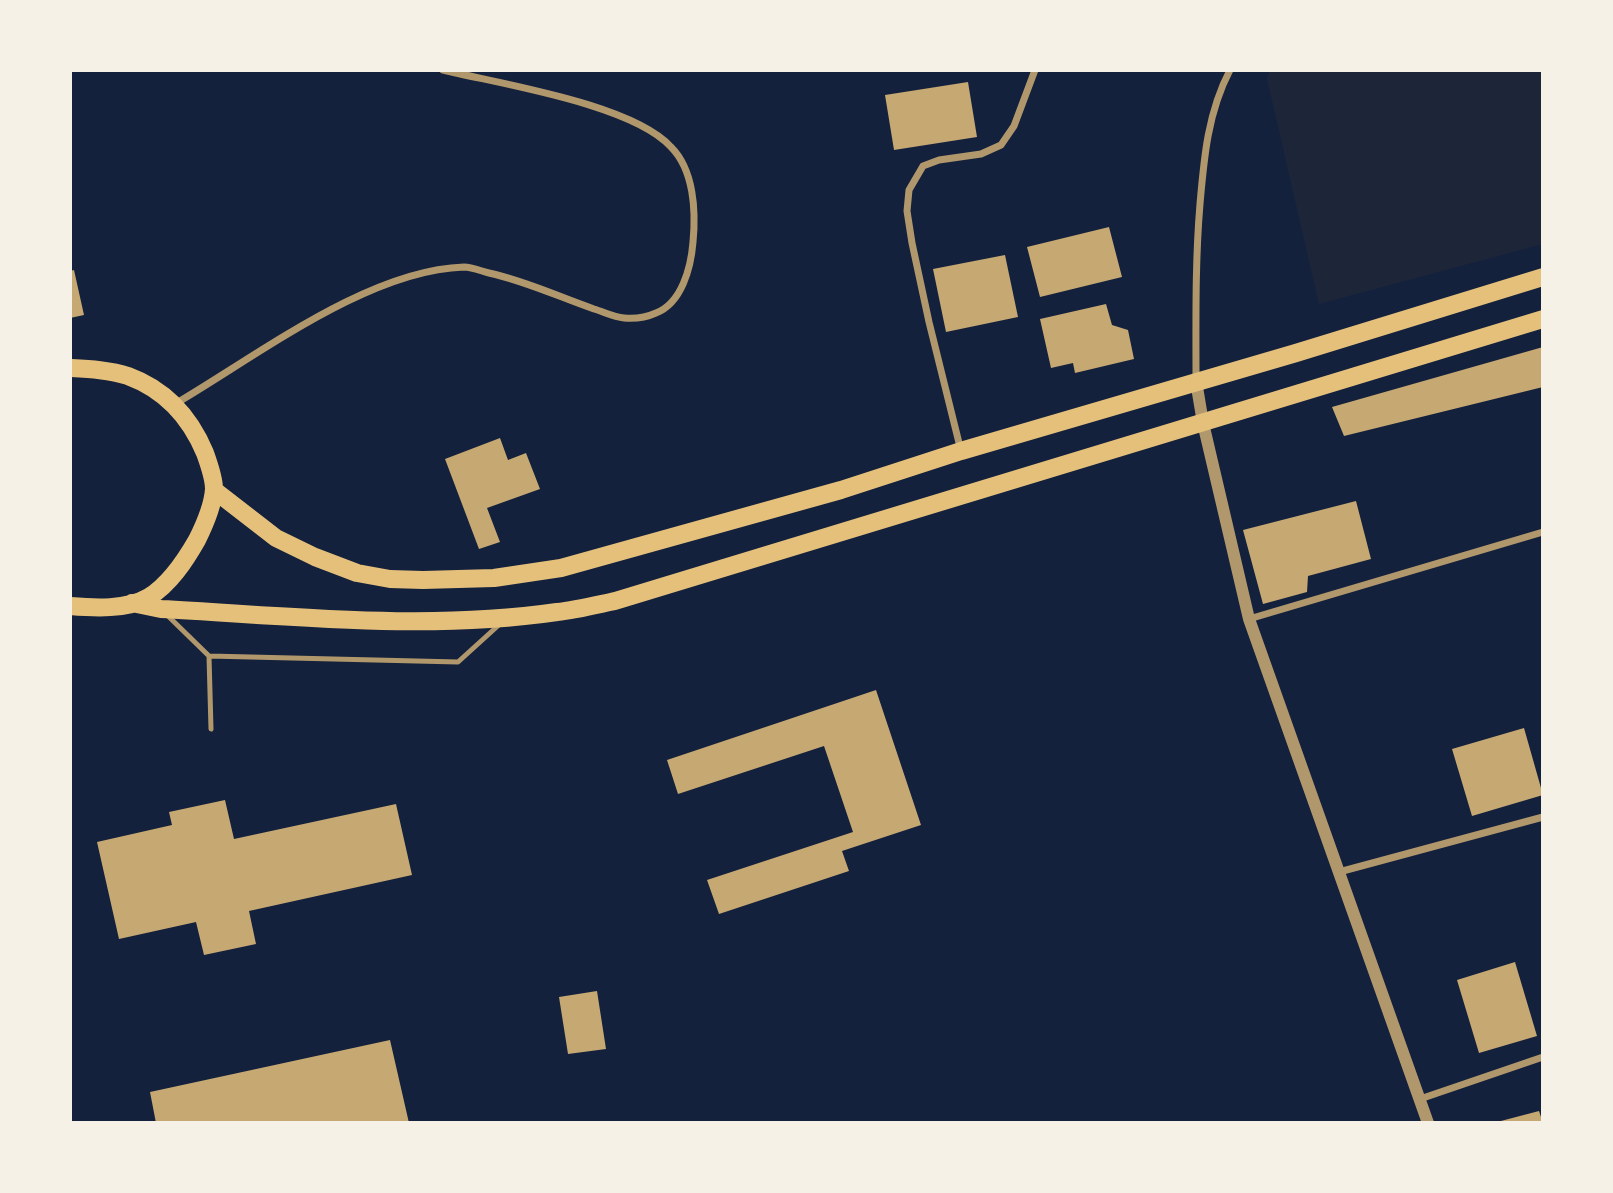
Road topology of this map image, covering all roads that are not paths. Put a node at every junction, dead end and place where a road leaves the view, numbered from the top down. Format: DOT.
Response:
graph roads {
  1 [pos="443,70"];
  2 [pos="1035,70"];
  3 [pos="1230,70"];
  4 [pos="1543,277"];
  5 [pos="1543,319"];
  6 [pos="70,368"];
  7 [pos="1196,381"];
  8 [pos="174,404"];
  9 [pos="1203,423"];
  10 [pos="961,451"];
  11 [pos="214,490"];
  12 [pos="1543,532"];
  13 [pos="132,603"];
  14 [pos="70,606"];
  15 [pos="93,608"];
  16 [pos="161,609"];
  17 [pos="507,618"];
  18 [pos="1249,618"];
  19 [pos="70,620"];
  20 [pos="209,656"];
  21 [pos="211,729"];
  22 [pos="1543,817"];
  23 [pos="1339,872"];
  24 [pos="1543,1057"];
  25 [pos="1420,1099"];
  26 [pos="1428,1123"];
  1 -- 8 [label="street"];
  2 -- 10 [label="street"];
  3 -- 7 [label="street"];
  4 -- 7 [label="main road"];
  5 -- 9 [label="main road"];
  6 -- 8 [label="main road"];
  7 -- 9 [label="street"];
  7 -- 10 [label="main road"];
  8 -- 11 [label="main road"];
  9 -- 17 [label="main road"];
  9 -- 18 [label="street"];
  10 -- 11 [label="main road"];
  11 -- 13 [label="main road"];
  12 -- 18 [label="street"];
  13 -- 15 [label="main road"];
  13 -- 16 [label="main road"];
  14 -- 15 [label="main road"];
  15 -- 19 [label="main road"];
  16 -- 17 [label="main road"];
  16 -- 20 [label="lane"];
  17 -- 20 [label="lane"];
  18 -- 23 [label="street"];
  20 -- 21 [label="lane"];
  22 -- 23 [label="street"];
  23 -- 25 [label="street"];
  24 -- 25 [label="street"];
  25 -- 26 [label="street"];
}
